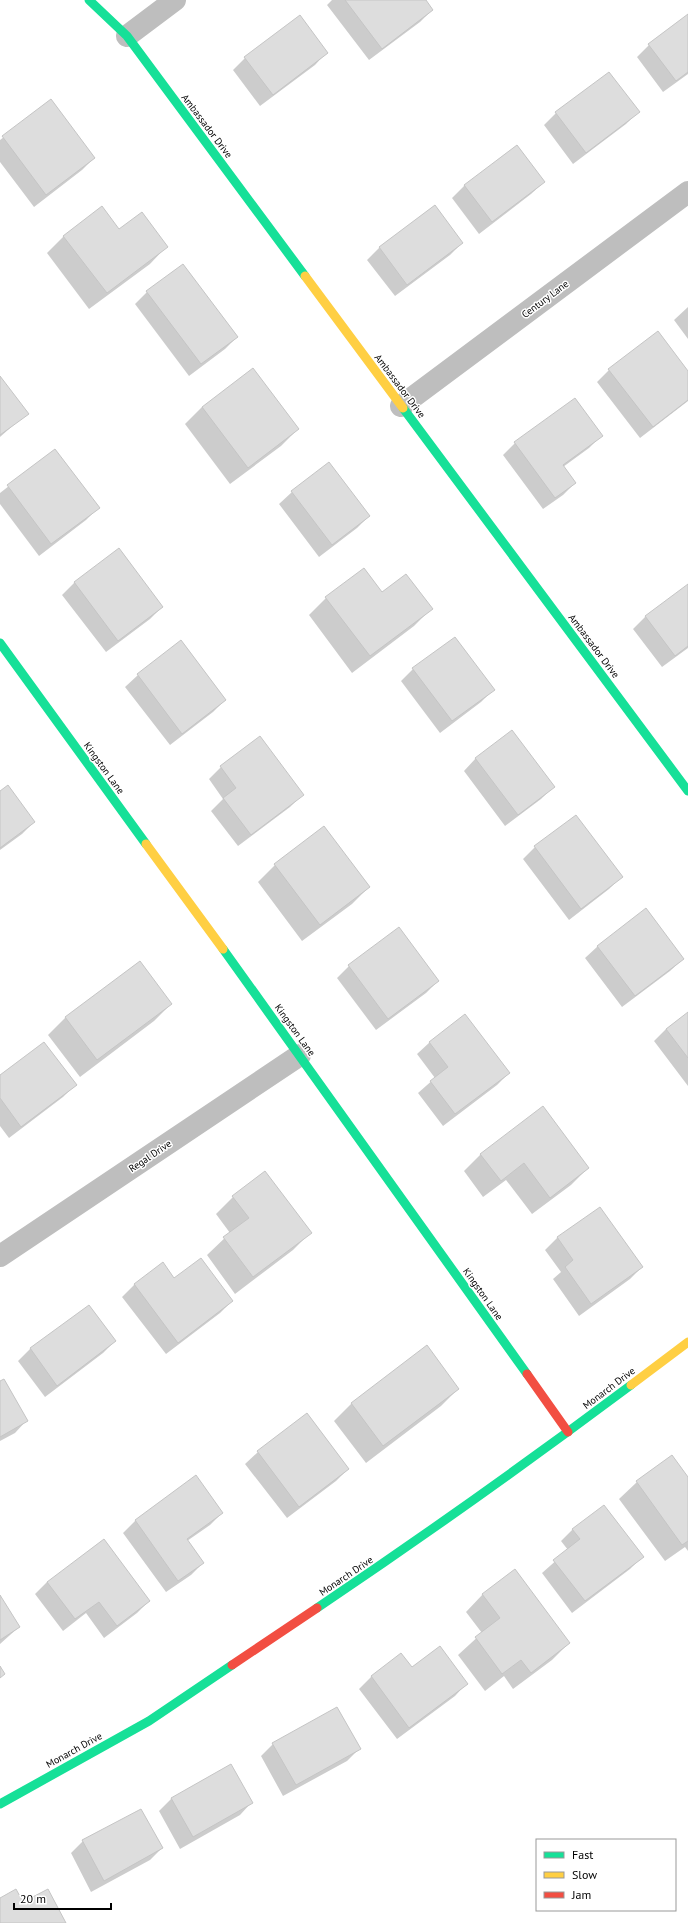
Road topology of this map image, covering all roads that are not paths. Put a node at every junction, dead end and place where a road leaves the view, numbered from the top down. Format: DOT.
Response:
graph roads {
  1 [pos="89,0"];
  2 [pos="175,0"];
  3 [pos="127,36"];
  4 [pos="688,192"];
  5 [pos="401,406"];
  6 [pos="3,655"];
  7 [pos="685,781"];
  8 [pos="300,1055"];
  9 [pos="0,1256"];
  10 [pos="688,1342"];
  11 [pos="568,1432"];
  12 [pos="0,1804"];
  1 -- 3 [label="street, Ambassador Drive"];
  2 -- 3 [label="street"];
  3 -- 5 [label="street, Ambassador Drive"];
  4 -- 5 [label="street, Century Lane"];
  5 -- 7 [label="street, Ambassador Drive"];
  6 -- 8 [label="street, Kingston Lane"];
  8 -- 9 [label="street, Regal Drive"];
  8 -- 11 [label="street, Kingston Lane"];
  10 -- 11 [label="street, Monarch Drive"];
  11 -- 12 [label="street, Monarch Drive"];
}
